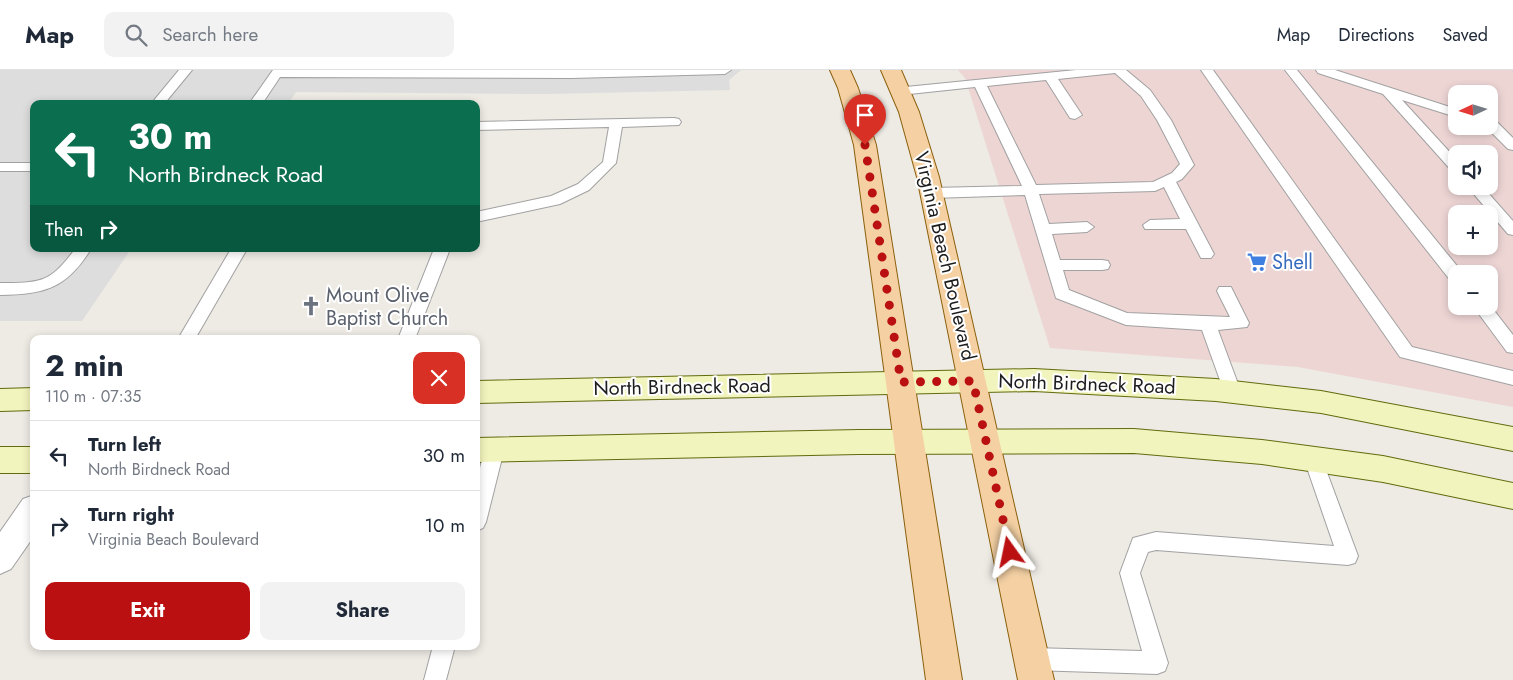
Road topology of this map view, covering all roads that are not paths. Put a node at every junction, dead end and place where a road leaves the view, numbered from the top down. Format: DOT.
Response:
graph roads {
  1 [pos="186,70"];
  2 [pos="726,70"];
  3 [pos="840,70"];
  4 [pos="891,70"];
  5 [pos="1114,70"];
  6 [pos="1119,70"];
  7 [pos="1207,70"];
  8 [pos="1291,70"];
  9 [pos="1322,70"];
  10 [pos="278,72"];
  11 [pos="571,72"];
  12 [pos="1050,76"];
  13 [pos="980,84"];
  14 [pos="900,91"];
  15 [pos="1387,91"];
  16 [pos="160,100"];
  17 [pos="258,100"];
  18 [pos="1448,110"];
  19 [pos="1075,115"];
  20 [pos="674,122"];
  21 [pos="616,123"];
  22 [pos="480,126"];
  23 [pos="1498,127"];
  24 [pos="1498,132"];
  25 [pos="1513,132"];
  26 [pos="1513,146"];
  27 [pos="1448,158"];
  28 [pos="0,167"];
  29 [pos="30,167"];
  30 [pos="1168,181"];
  31 [pos="1031,190"];
  32 [pos="932,193"];
  33 [pos="1482,195"];
  34 [pos="480,216"];
  35 [pos="1190,224"];
  36 [pos="1150,225"];
  37 [pos="1087,227"];
  38 [pos="1043,229"];
  39 [pos="1513,230"];
  40 [pos="81,252"];
  41 [pos="237,252"];
  42 [pos="441,252"];
  43 [pos="1206,254"];
  44 [pos="1054,265"];
  45 [pos="1102,265"];
  46 [pos="1448,266"];
  47 [pos="0,289"];
  48 [pos="1225,291"];
  49 [pos="1488,315"];
  50 [pos="1208,324"];
  51 [pos="188,335"];
  52 [pos="408,335"];
  53 [pos="1513,347"];
  54 [pos="1513,378"];
  55 [pos="973,381"];
  56 [pos="901,382"];
  57 [pos="480,392"];
  58 [pos="1232,392"];
  59 [pos="30,399"];
  60 [pos="0,400"];
  61 [pos="1513,439"];
  62 [pos="986,441"];
  63 [pos="910,442"];
  64 [pos="486,450"];
  65 [pos="0,460"];
  66 [pos="30,460"];
  67 [pos="1313,460"];
  68 [pos="480,493"];
  69 [pos="1513,496"];
  70 [pos="30,514"];
  71 [pos="0,559"];
  72 [pos="443,650"];
  73 [pos="1034,670"];
  74 [pos="435,680"];
  75 [pos="944,680"];
  1 -- 16 [label="lane"];
  2 -- 11 [label="lane"];
  3 -- 56 [label="main road"];
  4 -- 14 [label="main road, Virginia Beach Boulevard"];
  5 -- 12 [label="lane"];
  6 -- 30 [label="lane"];
  7 -- 54 [label="lane"];
  8 -- 46 [label="lane"];
  9 -- 15 [label="lane"];
  10 -- 11 [label="lane"];
  10 -- 17 [label="lane"];
  12 -- 13 [label="lane"];
  12 -- 19 [label="lane"];
  13 -- 14 [label="lane"];
  13 -- 31 [label="lane"];
  14 -- 32 [label="main road, Virginia Beach Boulevard"];
  15 -- 18 [label="lane"];
  15 -- 27 [label="lane"];
  20 -- 21 [label="lane"];
  21 -- 22 [label="lane"];
  21 -- 34 [label="lane"];
  23 -- 25 [label="lane"];
  24 -- 26 [label="lane"];
  28 -- 29 [label="lane"];
  30 -- 31 [label="lane"];
  30 -- 35 [label="lane"];
  31 -- 32 [label="lane"];
  31 -- 38 [label="lane"];
  32 -- 55 [label="main road, Virginia Beach Boulevard"];
  33 -- 39 [label="lane"];
  35 -- 36 [label="lane"];
  35 -- 43 [label="lane"];
  37 -- 38 [label="lane"];
  38 -- 44 [label="lane"];
  40 -- 47 [label="lane"];
  41 -- 51 [label="lane"];
  42 -- 52 [label="lane"];
  44 -- 45 [label="lane"];
  44 -- 50 [label="lane"];
  48 -- 50 [label="lane"];
  49 -- 53 [label="lane"];
  50 -- 58 [label="lane"];
  55 -- 56 [label="main road, North Birdneck Road"];
  55 -- 58 [label="main road, North Birdneck Road"];
  55 -- 62 [label="main road, Virginia Beach Boulevard"];
  56 -- 57 [label="main road, North Birdneck Road"];
  56 -- 63 [label="main road"];
  58 -- 61 [label="main road, North Birdneck Road"];
  59 -- 60 [label="main road"];
  62 -- 63 [label="main road"];
  62 -- 67 [label="main road"];
  62 -- 73 [label="main road, Virginia Beach Boulevard"];
  63 -- 64 [label="main road"];
  63 -- 75 [label="main road"];
  64 -- 68 [label="lane"];
  65 -- 66 [label="main road"];
  67 -- 69 [label="main road"];
  67 -- 73 [label="lane"];
  70 -- 71 [label="street"];
  72 -- 74 [label="lane"];
}
